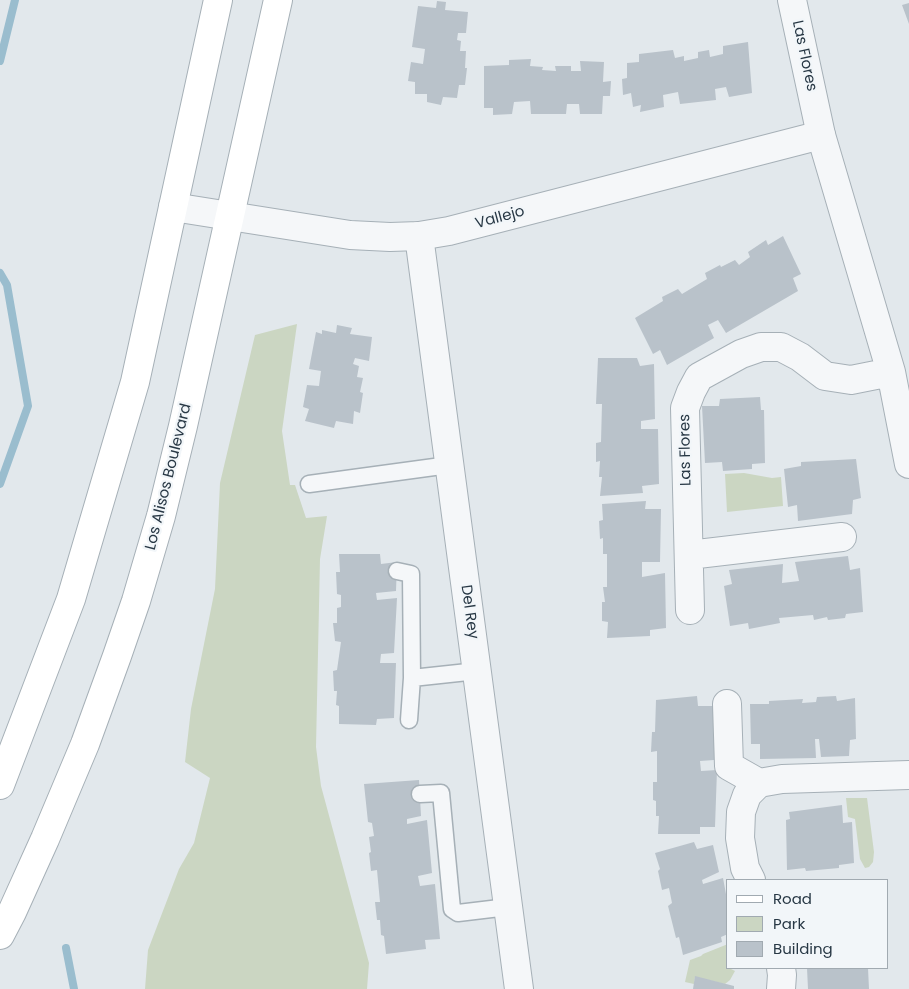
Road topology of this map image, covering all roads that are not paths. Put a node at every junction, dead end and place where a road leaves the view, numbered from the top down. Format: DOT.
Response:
graph roads {
  1 [pos="218,0"];
  2 [pos="278,0"];
  3 [pos="792,0"];
  4 [pos="820,135"];
  5 [pos="173,207"];
  6 [pos="229,216"];
  7 [pos="419,236"];
  8 [pos="891,372"];
  9 [pos="909,464"];
  10 [pos="449,465"];
  11 [pos="309,484"];
  12 [pos="842,537"];
  13 [pos="688,555"];
  14 [pos="397,571"];
  15 [pos="690,610"];
  16 [pos="477,671"];
  17 [pos="412,678"];
  18 [pos="727,704"];
  19 [pos="409,720"];
  20 [pos="909,775"];
  21 [pos="759,783"];
  22 [pos="0,785"];
  23 [pos="420,794"];
  24 [pos="750,879"];
  25 [pos="508,907"];
  26 [pos="4,917"];
  27 [pos="781,969"];
  28 [pos="519,989"];
  29 [pos="781,989"];
  1 -- 5 [label="main road"];
  2 -- 6 [label="main road, Los Alisos Boulevard"];
  3 -- 4 [label="street, Las Flores"];
  4 -- 7 [label="street, Vallejo"];
  4 -- 8 [label="street, Las Flores"];
  5 -- 6 [label="street, Vallejo"];
  5 -- 22 [label="main road"];
  6 -- 7 [label="street, Vallejo"];
  6 -- 26 [label="main road, Los Alisos Boulevard"];
  7 -- 10 [label="street, Del Rey"];
  8 -- 9 [label="street, Las Flores"];
  8 -- 13 [label="street, Las Flores"];
  10 -- 11 [label="lane"];
  10 -- 16 [label="street, Del Rey"];
  12 -- 13 [label="street"];
  13 -- 15 [label="street, Las Flores"];
  14 -- 17 [label="lane"];
  16 -- 17 [label="lane"];
  16 -- 25 [label="street, Del Rey"];
  17 -- 19 [label="lane"];
  18 -- 21 [label="street"];
  20 -- 21 [label="street"];
  21 -- 24 [label="street"];
  23 -- 25 [label="lane"];
  25 -- 28 [label="street, Del Rey"];
  27 -- 29 [label="street"];
}
